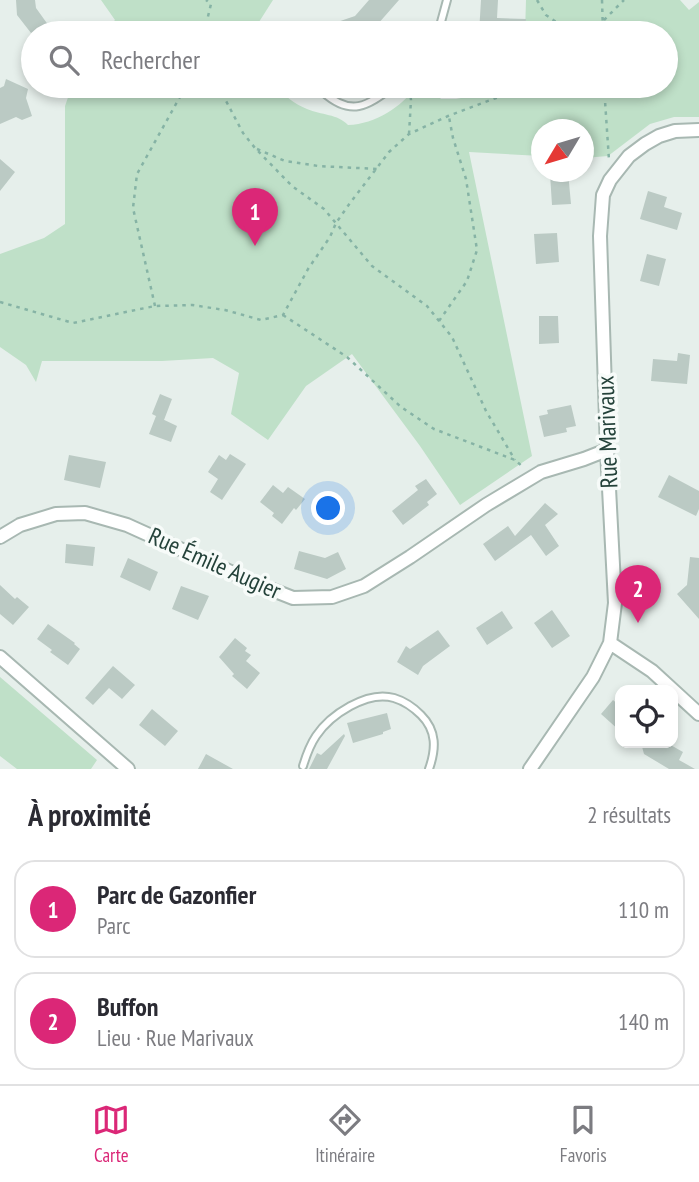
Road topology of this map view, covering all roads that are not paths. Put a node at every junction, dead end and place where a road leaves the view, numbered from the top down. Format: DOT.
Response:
graph roads {
  1 [pos="447,0"];
  2 [pos="441,21"];
  3 [pos="330,98"];
  4 [pos="378,98"];
  5 [pos="699,130"];
  6 [pos="607,450"];
  7 [pos="0,537"];
  8 [pos="610,643"];
  9 [pos="0,657"];
  10 [pos="699,714"];
  11 [pos="303,766"];
  12 [pos="128,769"];
  13 [pos="429,769"];
  14 [pos="530,769"];
  1 -- 2 [label="lane"];
  3 -- 4 [label="lane"];
  5 -- 6 [label="street, Rue Marivaux"];
  6 -- 7 [label="street, Rue Émile Augier"];
  6 -- 8 [label="street, Rue Marivaux"];
  8 -- 10 [label="street"];
  8 -- 14 [label="street, Rue Marivaux"];
  9 -- 12 [label="street"];
  11 -- 13 [label="lane"];
}
